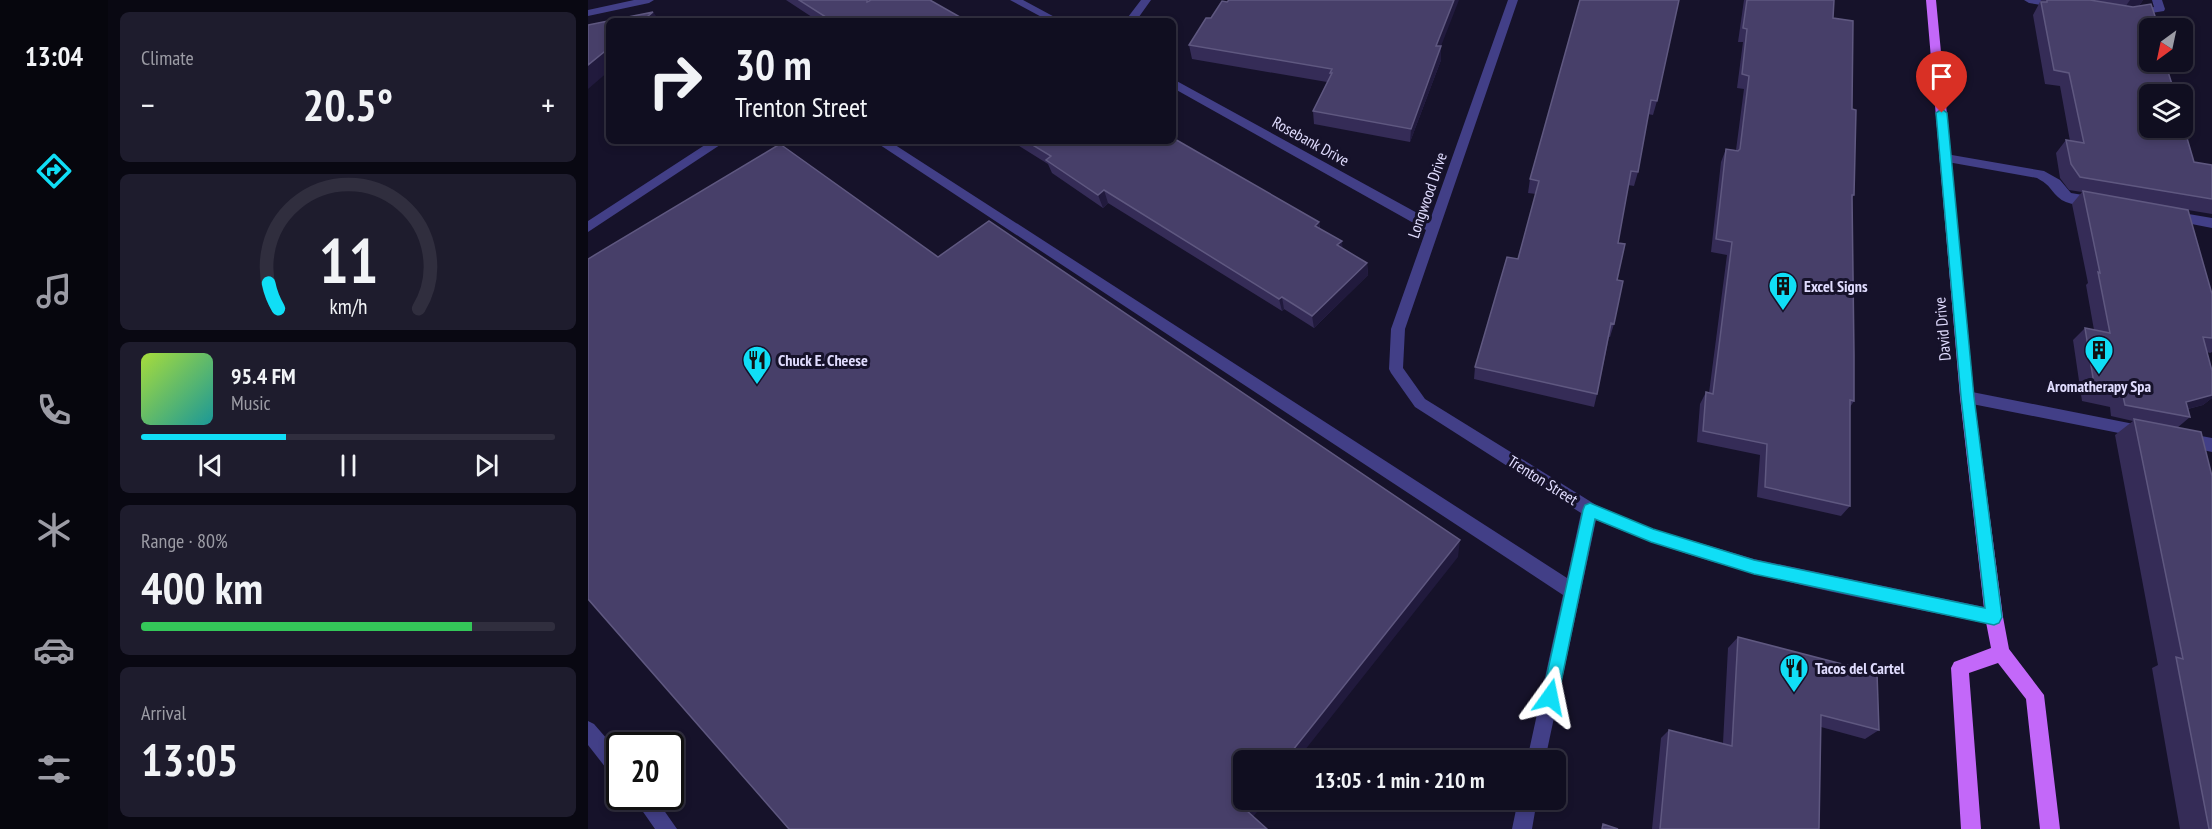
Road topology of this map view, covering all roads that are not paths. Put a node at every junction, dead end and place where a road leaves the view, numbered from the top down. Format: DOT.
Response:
graph roads {
  1 [pos="649,0"];
  2 [pos="1015,0"];
  3 [pos="1146,0"];
  4 [pos="1513,0"];
  5 [pos="1931,0"];
  6 [pos="2029,0"];
  7 [pos="2157,0"];
  8 [pos="2064,6"];
  9 [pos="588,13"];
  10 [pos="2123,15"];
  11 [pos="1051,18"];
  12 [pos="1132,18"];
  13 [pos="1176,85"];
  14 [pos="715,144"];
  15 [pos="885,144"];
  16 [pos="1946,158"];
  17 [pos="2110,205"];
  18 [pos="2155,213"];
  19 [pos="2212,223"];
  20 [pos="588,227"];
  21 [pos="1432,228"];
  22 [pos="1967,397"];
  23 [pos="1418,399"];
  24 [pos="2212,445"];
  25 [pos="1590,510"];
  26 [pos="1572,591"];
  27 [pos="1994,617"];
  28 [pos="2001,653"];
  29 [pos="588,730"];
  30 [pos="1538,750"];
  31 [pos="606,752"];
  32 [pos="652,810"];
  33 [pos="1526,810"];
  34 [pos="667,829"];
  35 [pos="1522,829"];
  36 [pos="1971,829"];
  37 [pos="2050,829"];
  1 -- 9 [label="street"];
  2 -- 11 [label="street"];
  3 -- 12 [label="street"];
  4 -- 21 [label="street, Longwood Drive"];
  5 -- 16 [label="main road, David Drive"];
  6 -- 8 [label="street"];
  7 -- 10 [label="street"];
  13 -- 21 [label="street, Rosebank Drive"];
  14 -- 20 [label="street"];
  15 -- 26 [label="street"];
  16 -- 17 [label="street"];
  16 -- 22 [label="main road, David Drive"];
  18 -- 19 [label="street"];
  21 -- 23 [label="street, Longwood Drive"];
  22 -- 24 [label="street"];
  22 -- 27 [label="main road, David Drive"];
  23 -- 25 [label="street, Trenton Street"];
  25 -- 26 [label="street"];
  25 -- 27 [label="street, Trenton Street"];
  26 -- 30 [label="street"];
  27 -- 28 [label="main road, David Drive"];
  28 -- 36 [label="main road"];
  28 -- 37 [label="main road, David Drive"];
  29 -- 31 [label="street"];
  32 -- 34 [label="street"];
  33 -- 35 [label="street"];
}
